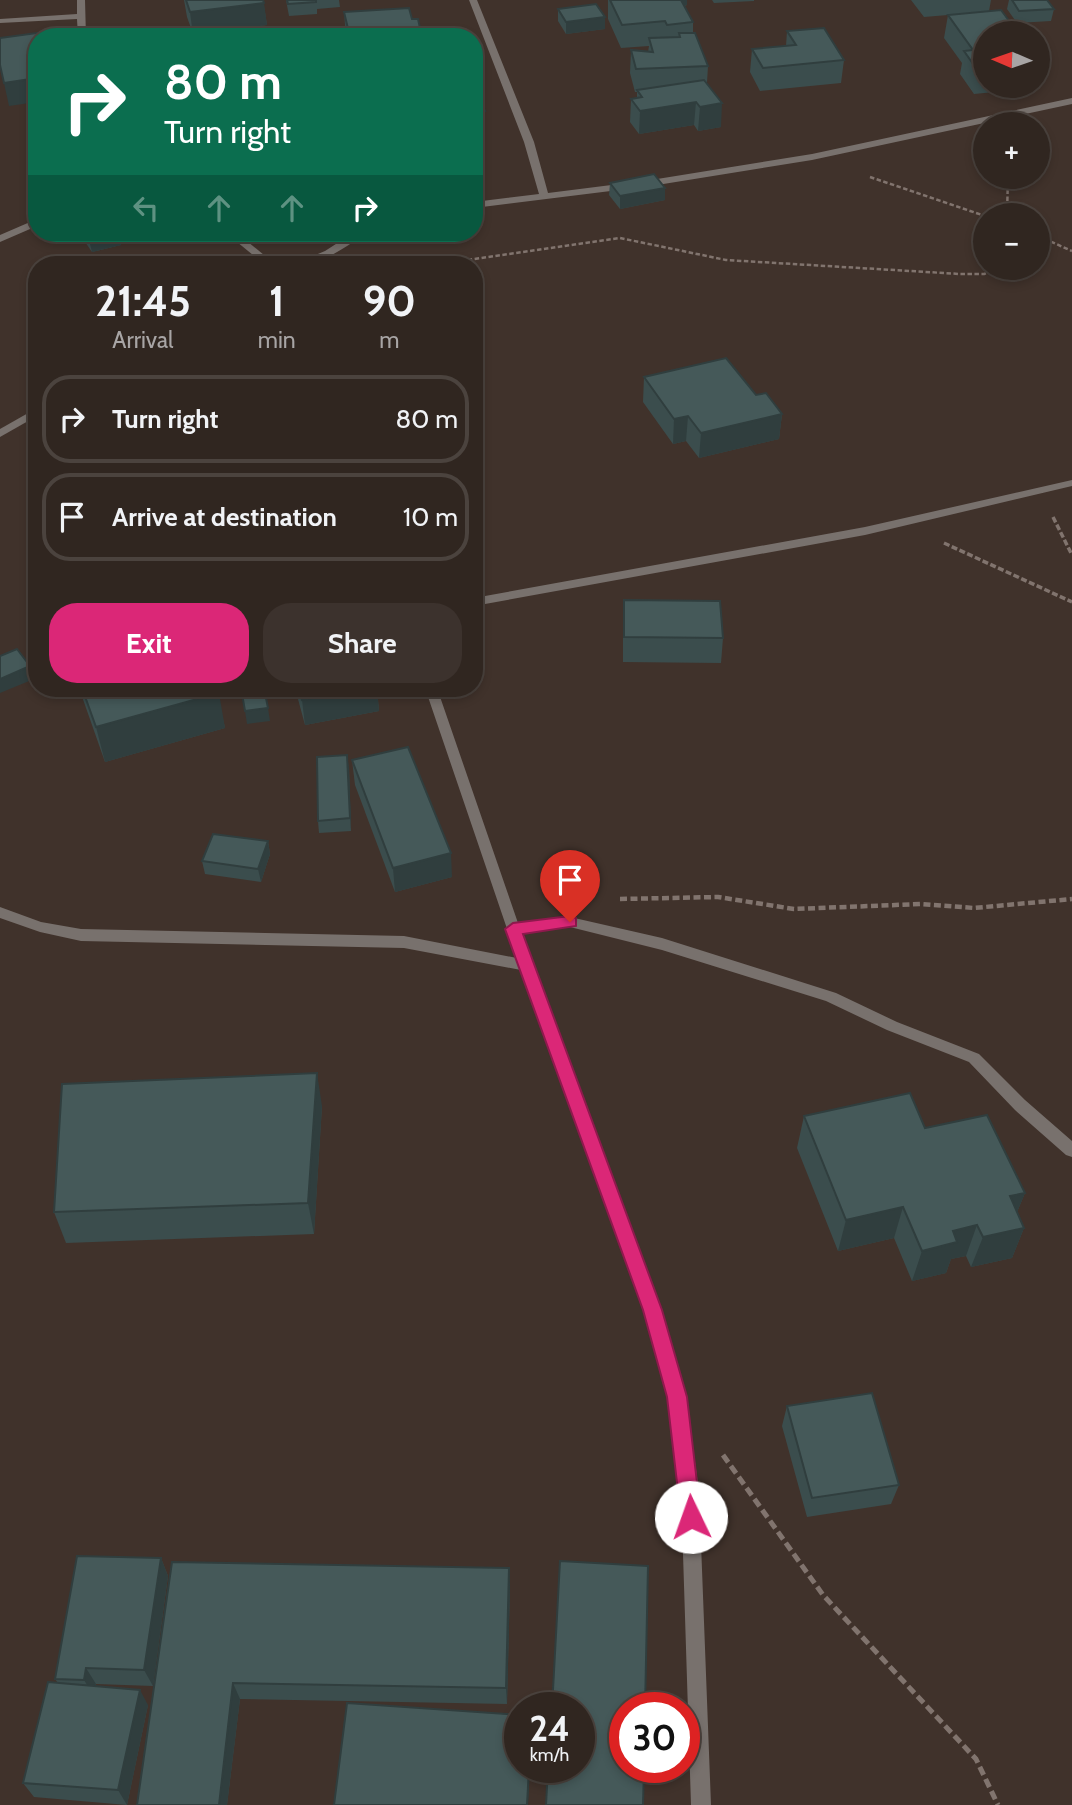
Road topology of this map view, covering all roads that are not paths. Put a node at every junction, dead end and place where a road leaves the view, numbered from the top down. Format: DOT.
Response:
graph roads {
  1 [pos="81,0"];
  2 [pos="473,0"];
  3 [pos="80,16"];
  4 [pos="0,20"];
  5 [pos="81,28"];
  6 [pos="1072,101"];
  7 [pos="544,197"];
  8 [pos="483,204"];
  9 [pos="28,226"];
  10 [pos="0,239"];
  11 [pos="242,242"];
  12 [pos="345,242"];
  13 [pos="260,256"];
  14 [pos="320,256"];
  15 [pos="28,417"];
  16 [pos="0,434"];
  17 [pos="1072,483"];
  18 [pos="483,600"];
  19 [pos="434,697"];
  20 [pos="0,912"];
  21 [pos="513,929"];
  22 [pos="527,966"];
  23 [pos="1072,1150"];
  24 [pos="701,1805"];
  1 -- 3 [label="street"];
  2 -- 7 [label="street"];
  3 -- 4 [label="street"];
  3 -- 5 [label="street"];
  6 -- 7 [label="street"];
  7 -- 8 [label="street"];
  9 -- 10 [label="street"];
  11 -- 13 [label="street"];
  12 -- 14 [label="street"];
  15 -- 16 [label="street"];
  17 -- 18 [label="street"];
  19 -- 21 [label="street"];
  20 -- 22 [label="street"];
  21 -- 22 [label="street"];
  21 -- 23 [label="street"];
  22 -- 24 [label="street"];
}
